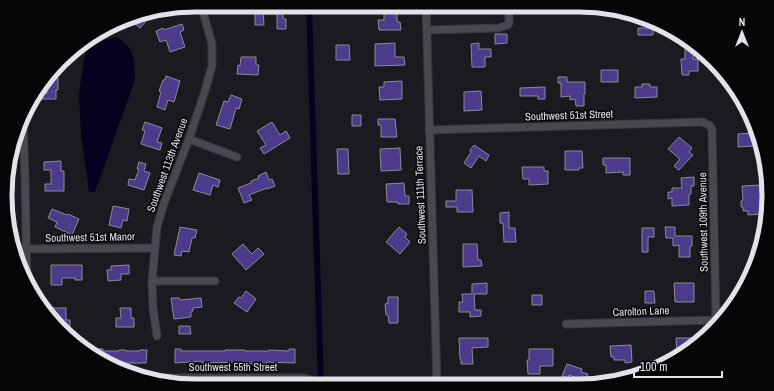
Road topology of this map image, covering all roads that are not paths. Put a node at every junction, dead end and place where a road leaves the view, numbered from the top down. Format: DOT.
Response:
graph roads {
  1 [pos="203,12"];
  2 [pos="426,12"];
  3 [pos="509,12"];
  4 [pos="427,30"];
  5 [pos="709,125"];
  6 [pos="429,130"];
  7 [pos="23,133"];
  8 [pos="189,139"];
  9 [pos="237,156"];
  10 [pos="155,248"];
  11 [pos="26,249"];
  12 [pos="27,267"];
  13 [pos="152,281"];
  14 [pos="215,281"];
  15 [pos="716,316"];
  16 [pos="712,320"];
  17 [pos="566,324"];
  18 [pos="157,336"];
  19 [pos="182,379"];
  20 [pos="306,379"];
  21 [pos="437,379"];
  1 -- 8 [label="street, Southwest 113th Avenue"];
  2 -- 4 [label="street, Southwest 111th Terrace"];
  3 -- 4 [label="street"];
  4 -- 6 [label="street, Southwest 111th Terrace"];
  5 -- 6 [label="street, Southwest 51st Street"];
  5 -- 15 [label="street, Southwest 109th Avenue"];
  6 -- 21 [label="street, Southwest 111th Terrace"];
  7 -- 11 [label="street"];
  8 -- 9 [label="street"];
  8 -- 10 [label="street, Southwest 113th Avenue"];
  10 -- 11 [label="street, Southwest 51st Manor"];
  10 -- 13 [label="street, Southwest 113th Avenue"];
  11 -- 12 [label="street"];
  13 -- 14 [label="street"];
  13 -- 18 [label="street, Southwest 113th Avenue"];
  16 -- 17 [label="street, Carolton Lane"];
  19 -- 20 [label="street, Southwest 55th Street"];
}
